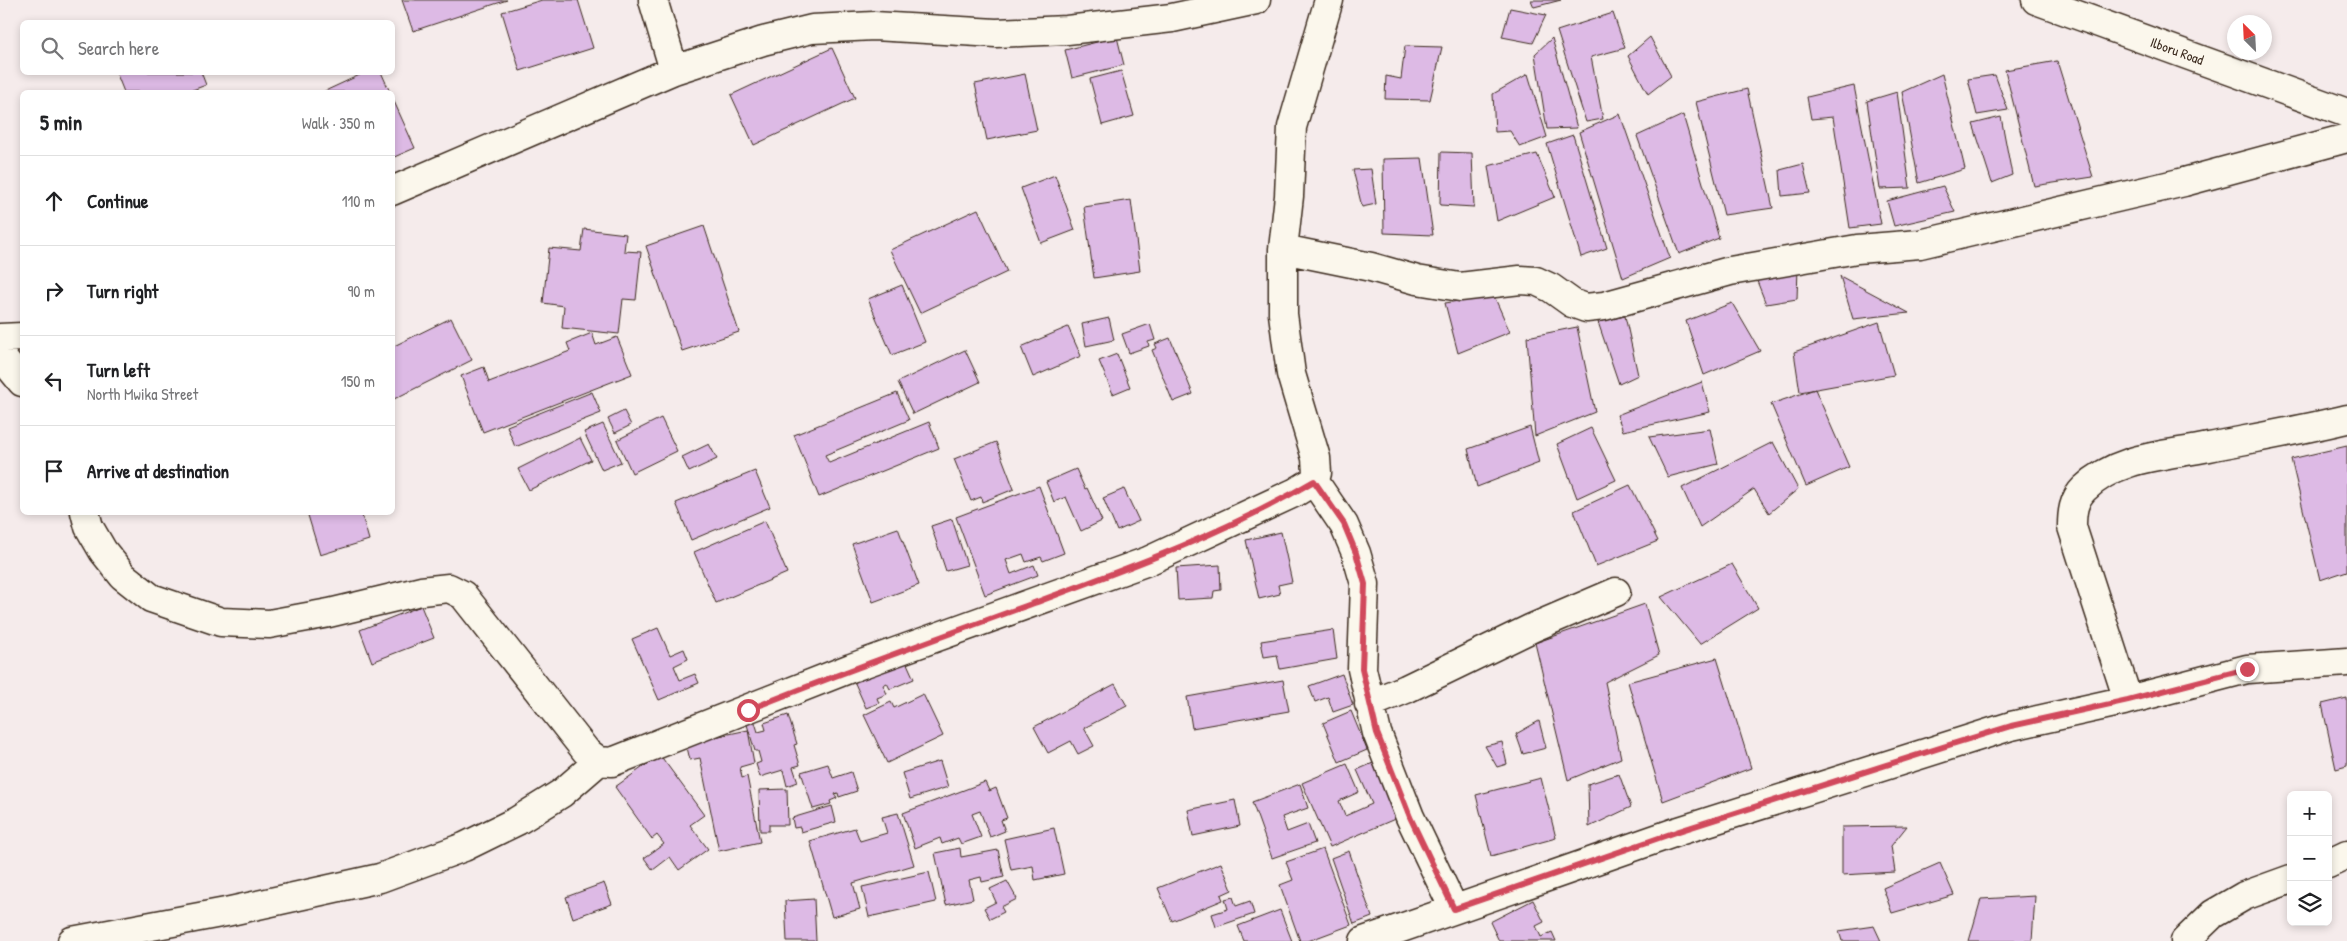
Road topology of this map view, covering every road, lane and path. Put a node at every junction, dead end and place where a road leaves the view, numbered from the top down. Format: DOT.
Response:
graph roads {
  1 [pos="653,0"];
  2 [pos="1256,0"];
  3 [pos="1329,0"];
  4 [pos="2036,0"];
  5 [pos="674,70"];
  6 [pos="2347,113"];
  7 [pos="2347,138"];
  8 [pos="395,190"];
  9 [pos="1283,249"];
  10 [pos="20,337"];
  11 [pos="0,338"];
  12 [pos="0,355"];
  13 [pos="20,380"];
  14 [pos="2347,419"];
  15 [pos="1314,481"];
  16 [pos="86,515"];
  17 [pos="1616,592"];
  18 [pos="2347,662"];
  19 [pos="2128,700"];
  20 [pos="1369,704"];
  21 [pos="600,761"];
  22 [pos="2347,855"];
  23 [pos="2332,862"];
  24 [pos="2287,880"];
  25 [pos="1454,909"];
  26 [pos="72,941"];
  27 [pos="1364,941"];
  28 [pos="2185,941"];
  1 -- 5 [label="street"];
  2 -- 5 [label="street"];
  3 -- 9 [label="street"];
  4 -- 6 [label="street, Ilboru Road"];
  5 -- 8 [label="street"];
  7 -- 9 [label="street"];
  9 -- 15 [label="street"];
  10 -- 11 [label="street"];
  12 -- 13 [label="street"];
  14 -- 19 [label="street"];
  15 -- 20 [label="street"];
  15 -- 21 [label="street"];
  16 -- 21 [label="street"];
  17 -- 20 [label="street"];
  18 -- 19 [label="street"];
  19 -- 25 [label="street"];
  20 -- 25 [label="street"];
  21 -- 26 [label="street"];
  22 -- 23 [label="street"];
  24 -- 28 [label="street"];
  25 -- 27 [label="street"];
}
